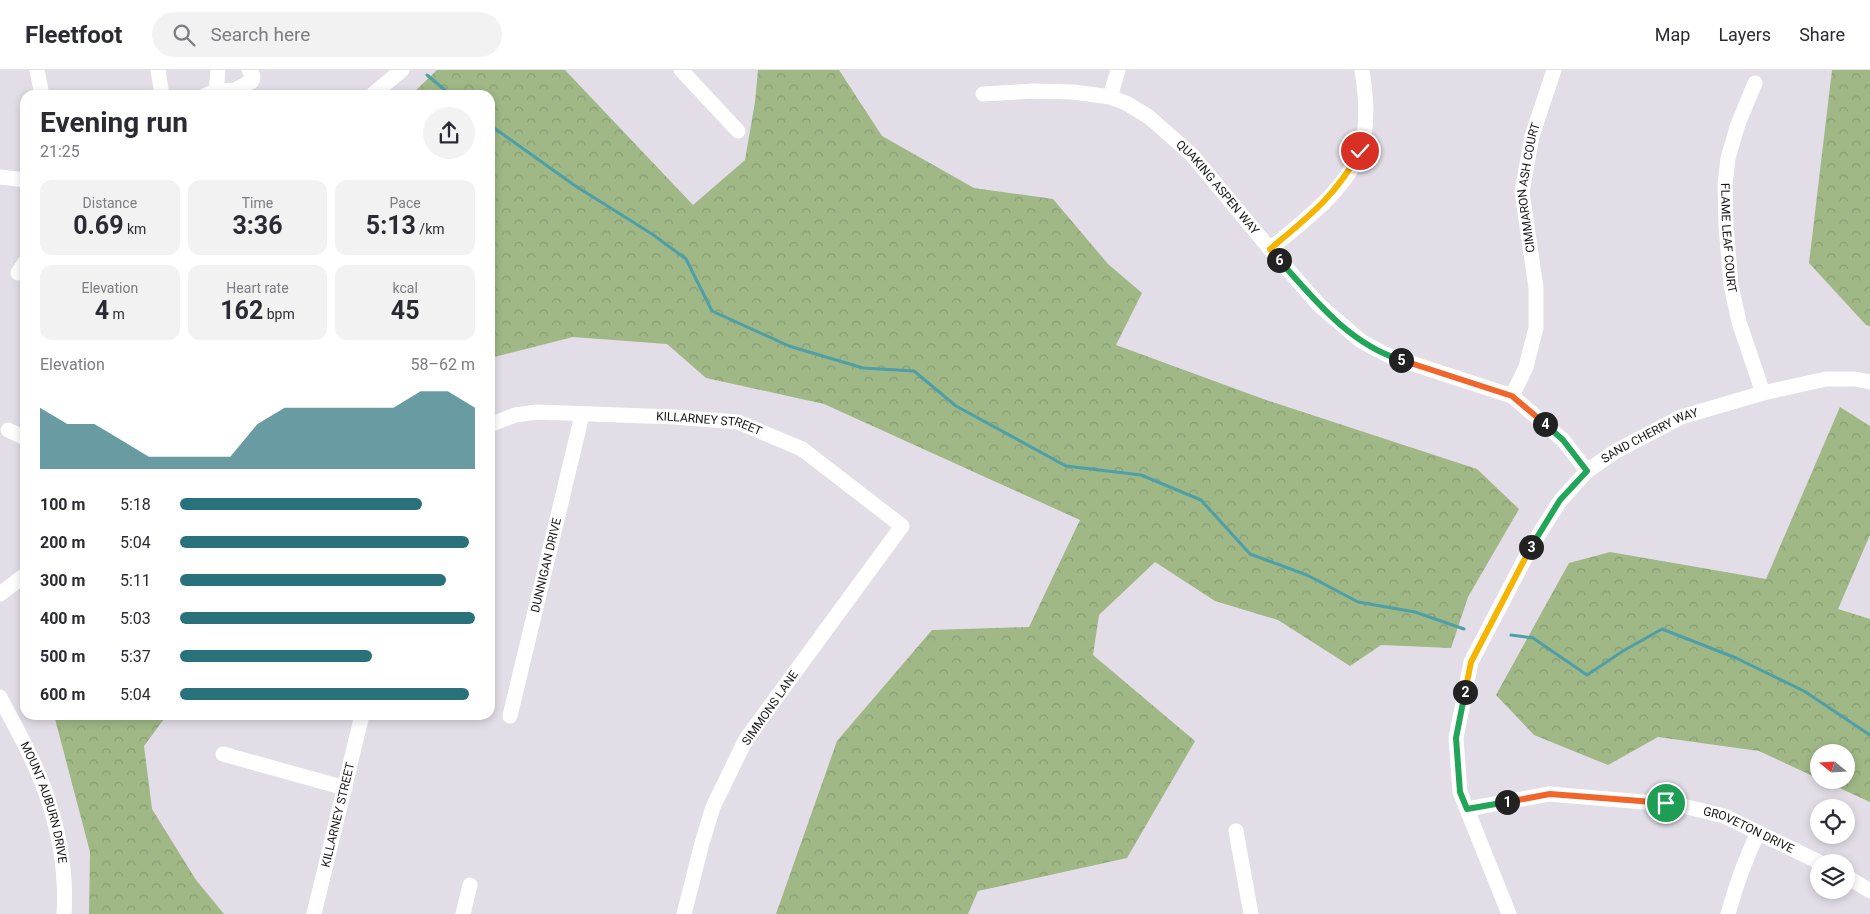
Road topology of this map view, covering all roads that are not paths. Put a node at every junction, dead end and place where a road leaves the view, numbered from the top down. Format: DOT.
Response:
graph roads {
  1 [pos="37,70"];
  2 [pos="158,70"];
  3 [pos="218,70"];
  4 [pos="250,70"];
  5 [pos="402,70"];
  6 [pos="1118,70"];
  7 [pos="1362,70"];
  8 [pos="1554,70"];
  9 [pos="682,71"];
  10 [pos="1755,83"];
  11 [pos="41,90"];
  12 [pos="161,90"];
  13 [pos="212,90"];
  14 [pos="235,90"];
  15 [pos="378,90"];
  16 [pos="983,94"];
  17 [pos="1110,98"];
  18 [pos="738,131"];
  19 [pos="0,177"];
  20 [pos="20,179"];
  21 [pos="1270,249"];
  22 [pos="1870,382"];
  23 [pos="1763,393"];
  24 [pos="1512,396"];
  25 [pos="582,415"];
  26 [pos="495,423"];
  27 [pos="8,430"];
  28 [pos="20,436"];
  29 [pos="1587,471"];
  30 [pos="902,526"];
  31 [pos="20,579"];
  32 [pos="0,594"];
  33 [pos="0,697"];
  34 [pos="510,716"];
  35 [pos="361,720"];
  36 [pos="223,754"];
  37 [pos="345,788"];
  38 [pos="1467,809"];
  39 [pos="1236,831"];
  40 [pos="1758,833"];
  41 [pos="1810,858"];
  42 [pos="1855,882"];
  43 [pos="470,885"];
  44 [pos="1870,891"];
  45 [pos="64,914"];
  46 [pos="314,914"];
  47 [pos="463,914"];
  48 [pos="684,914"];
  49 [pos="1251,914"];
  50 [pos="1509,914"];
  51 [pos="1728,914"];
  1 -- 11 [label="street"];
  2 -- 12 [label="street"];
  3 -- 13 [label="street"];
  4 -- 14 [label="street"];
  5 -- 15 [label="street"];
  6 -- 17 [label="street"];
  7 -- 21 [label="street"];
  8 -- 24 [label="street, CIMMARON ASH COURT"];
  9 -- 18 [label="street"];
  10 -- 23 [label="street, FLAME LEAF COURT"];
  16 -- 17 [label="street, QUAKING ASPEN WAY"];
  17 -- 21 [label="street, QUAKING ASPEN WAY"];
  19 -- 20 [label="street"];
  21 -- 24 [label="street, QUAKING ASPEN WAY"];
  22 -- 23 [label="street, SAND CHERRY WAY"];
  23 -- 29 [label="street, SAND CHERRY WAY"];
  24 -- 29 [label="street, QUAKING ASPEN WAY"];
  25 -- 26 [label="street, KILLARNEY STREET"];
  25 -- 30 [label="street, KILLARNEY STREET"];
  25 -- 34 [label="street, DUNNIGAN DRIVE"];
  27 -- 28 [label="street"];
  29 -- 38 [label="street, SAND CHERRY WAY"];
  30 -- 48 [label="street, SIMMONS LANE"];
  31 -- 32 [label="street"];
  33 -- 45 [label="street, MOUNT AUBURN DRIVE"];
  35 -- 37 [label="street, KILLARNEY STREET"];
  36 -- 37 [label="street"];
  37 -- 46 [label="street, KILLARNEY STREET"];
  38 -- 40 [label="street, GROVETON DRIVE"];
  38 -- 50 [label="street, SAND CHERRY WAY"];
  39 -- 49 [label="street"];
  40 -- 41 [label="street, GROVETON DRIVE"];
  40 -- 51 [label="street"];
  42 -- 44 [label="street"];
  43 -- 47 [label="street"];
}
